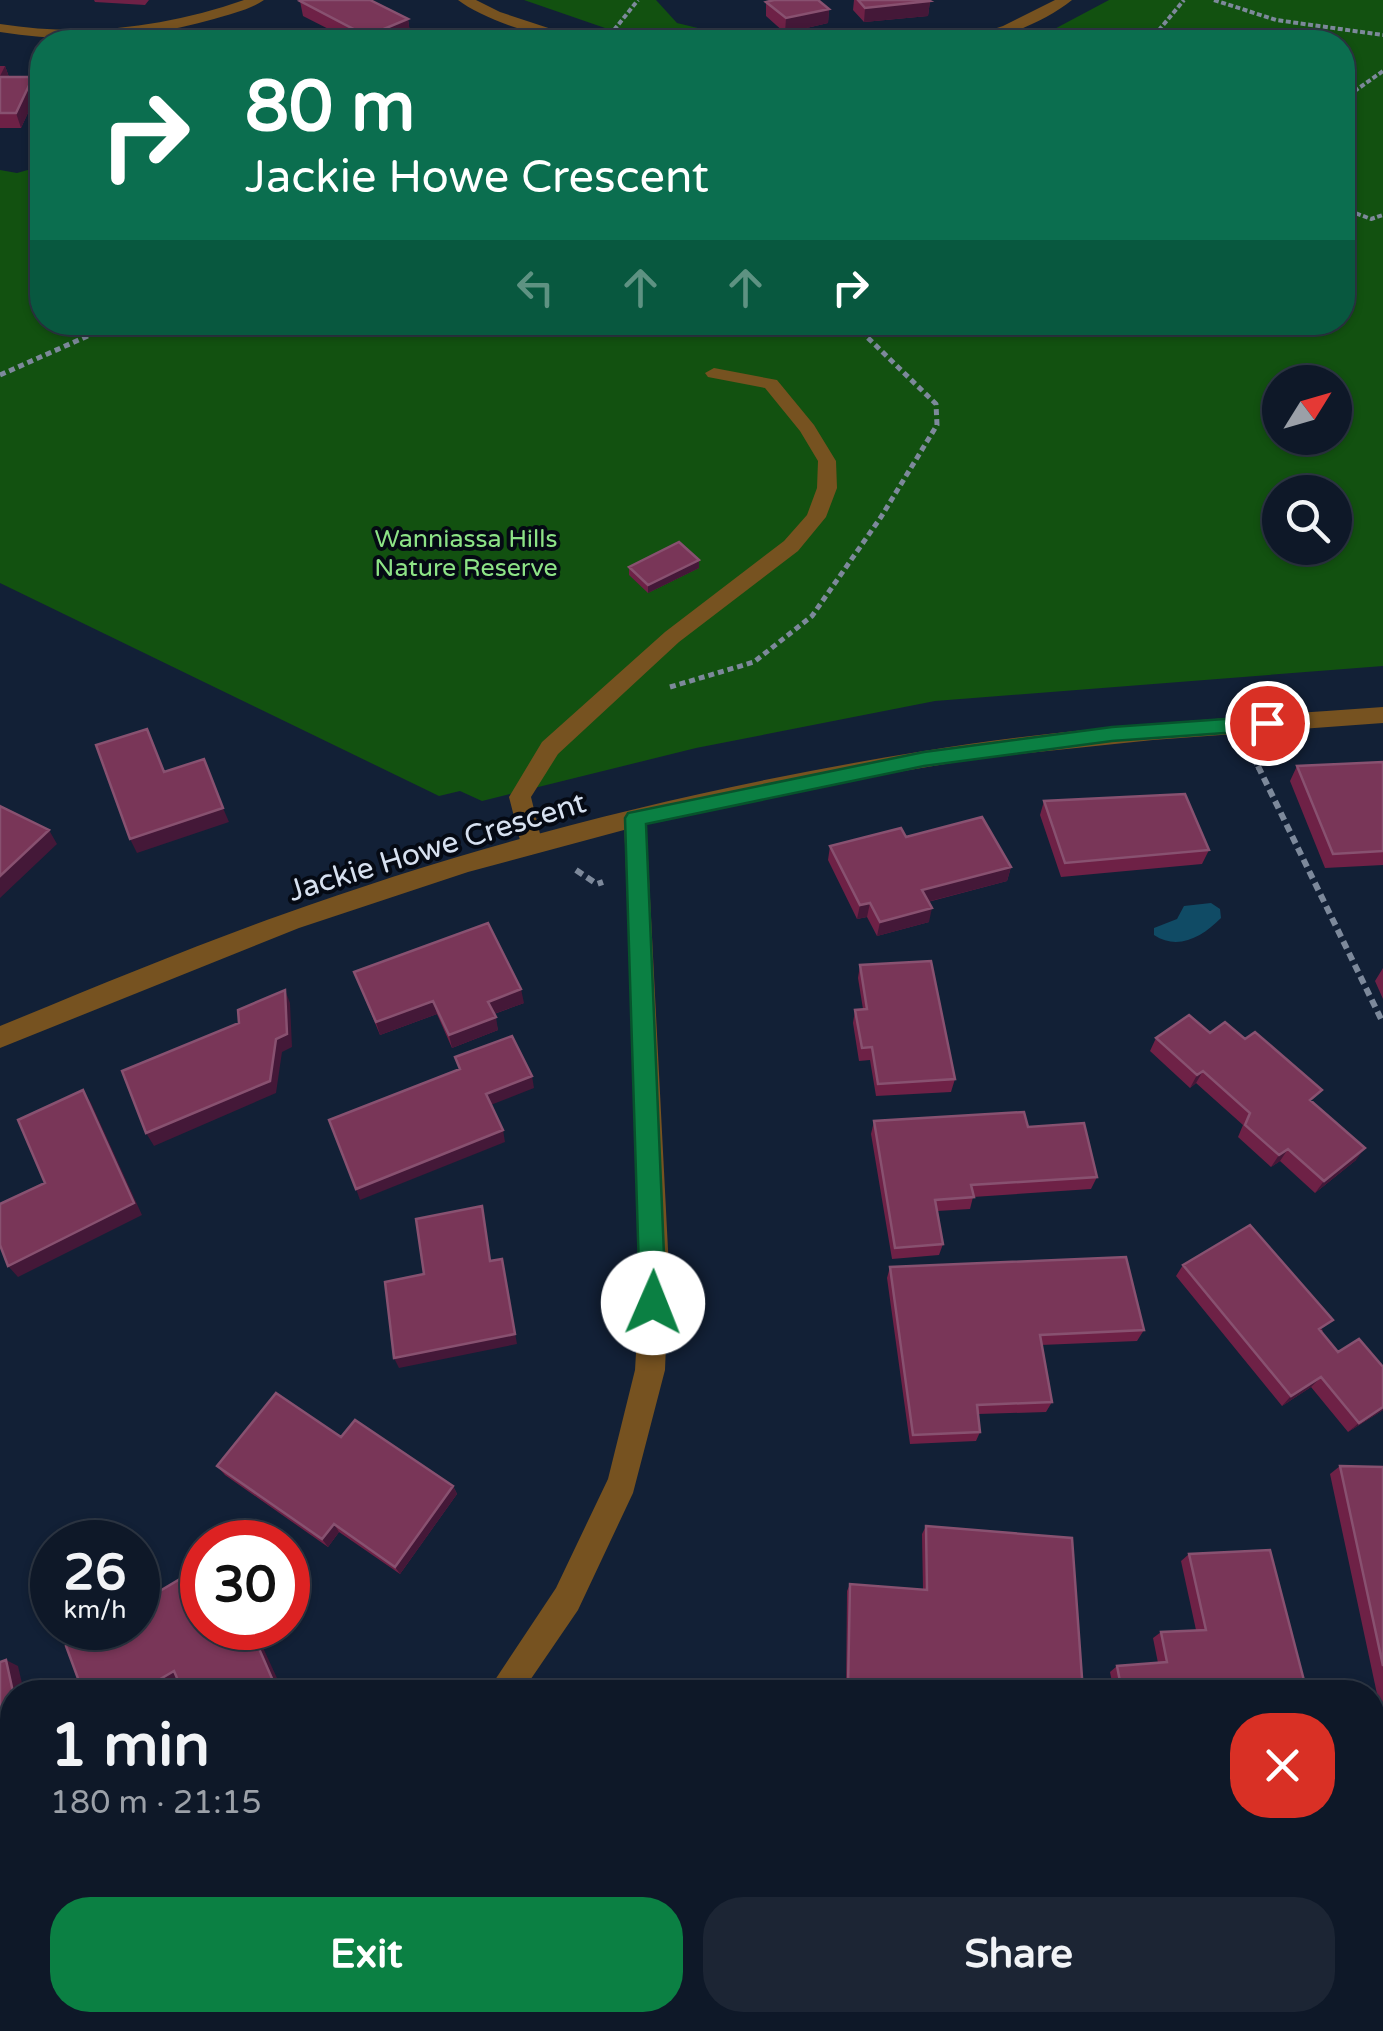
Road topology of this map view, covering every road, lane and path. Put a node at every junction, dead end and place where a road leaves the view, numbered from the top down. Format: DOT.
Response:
graph roads {
  1 [pos="257,0"];
  2 [pos="444,0"];
  3 [pos="466,0"];
  4 [pos="638,0"];
  5 [pos="1065,0"];
  6 [pos="1184,0"];
  7 [pos="1214,0"];
  8 [pos="489,18"];
  9 [pos="0,28"];
  10 [pos="139,30"];
  11 [pos="518,30"];
  12 [pos="536,30"];
  13 [pos="615,30"];
  14 [pos="1004,30"];
  15 [pos="1159,30"];
  16 [pos="1341,30"];
  17 [pos="1355,32"];
  18 [pos="30,34"];
  19 [pos="1383,36"];
  20 [pos="1383,72"];
  21 [pos="1355,91"];
  22 [pos="1355,213"];
  23 [pos="1383,215"];
  24 [pos="90,335"];
  25 [pos="714,373"];
  26 [pos="0,375"];
  27 [pos="1383,715"];
  28 [pos="1248,745"];
  29 [pos="635,818"];
  30 [pos="531,846"];
  31 [pos="1383,1023"];
  32 [pos="0,1037"];
  33 [pos="511,1680"];
  1 -- 10 [label="street"];
  2 -- 8 [label="street"];
  3 -- 8 [label="street"];
  4 -- 13 [label="path"];
  5 -- 14 [label="street"];
  6 -- 15 [label="path"];
  7 -- 16 [label="path"];
  8 -- 11 [label="street"];
  8 -- 12 [label="street"];
  9 -- 18 [label="street"];
  17 -- 19 [label="path"];
  20 -- 21 [label="path"];
  22 -- 23 [label="path"];
  24 -- 26 [label="path"];
  25 -- 30 [label="street"];
  27 -- 29 [label="street, Jackie Howe Crescent"];
  28 -- 31 [label="path"];
  29 -- 30 [label="street, Jackie Howe Crescent"];
  29 -- 33 [label="street"];
  30 -- 32 [label="street, Jackie Howe Crescent"];
}
